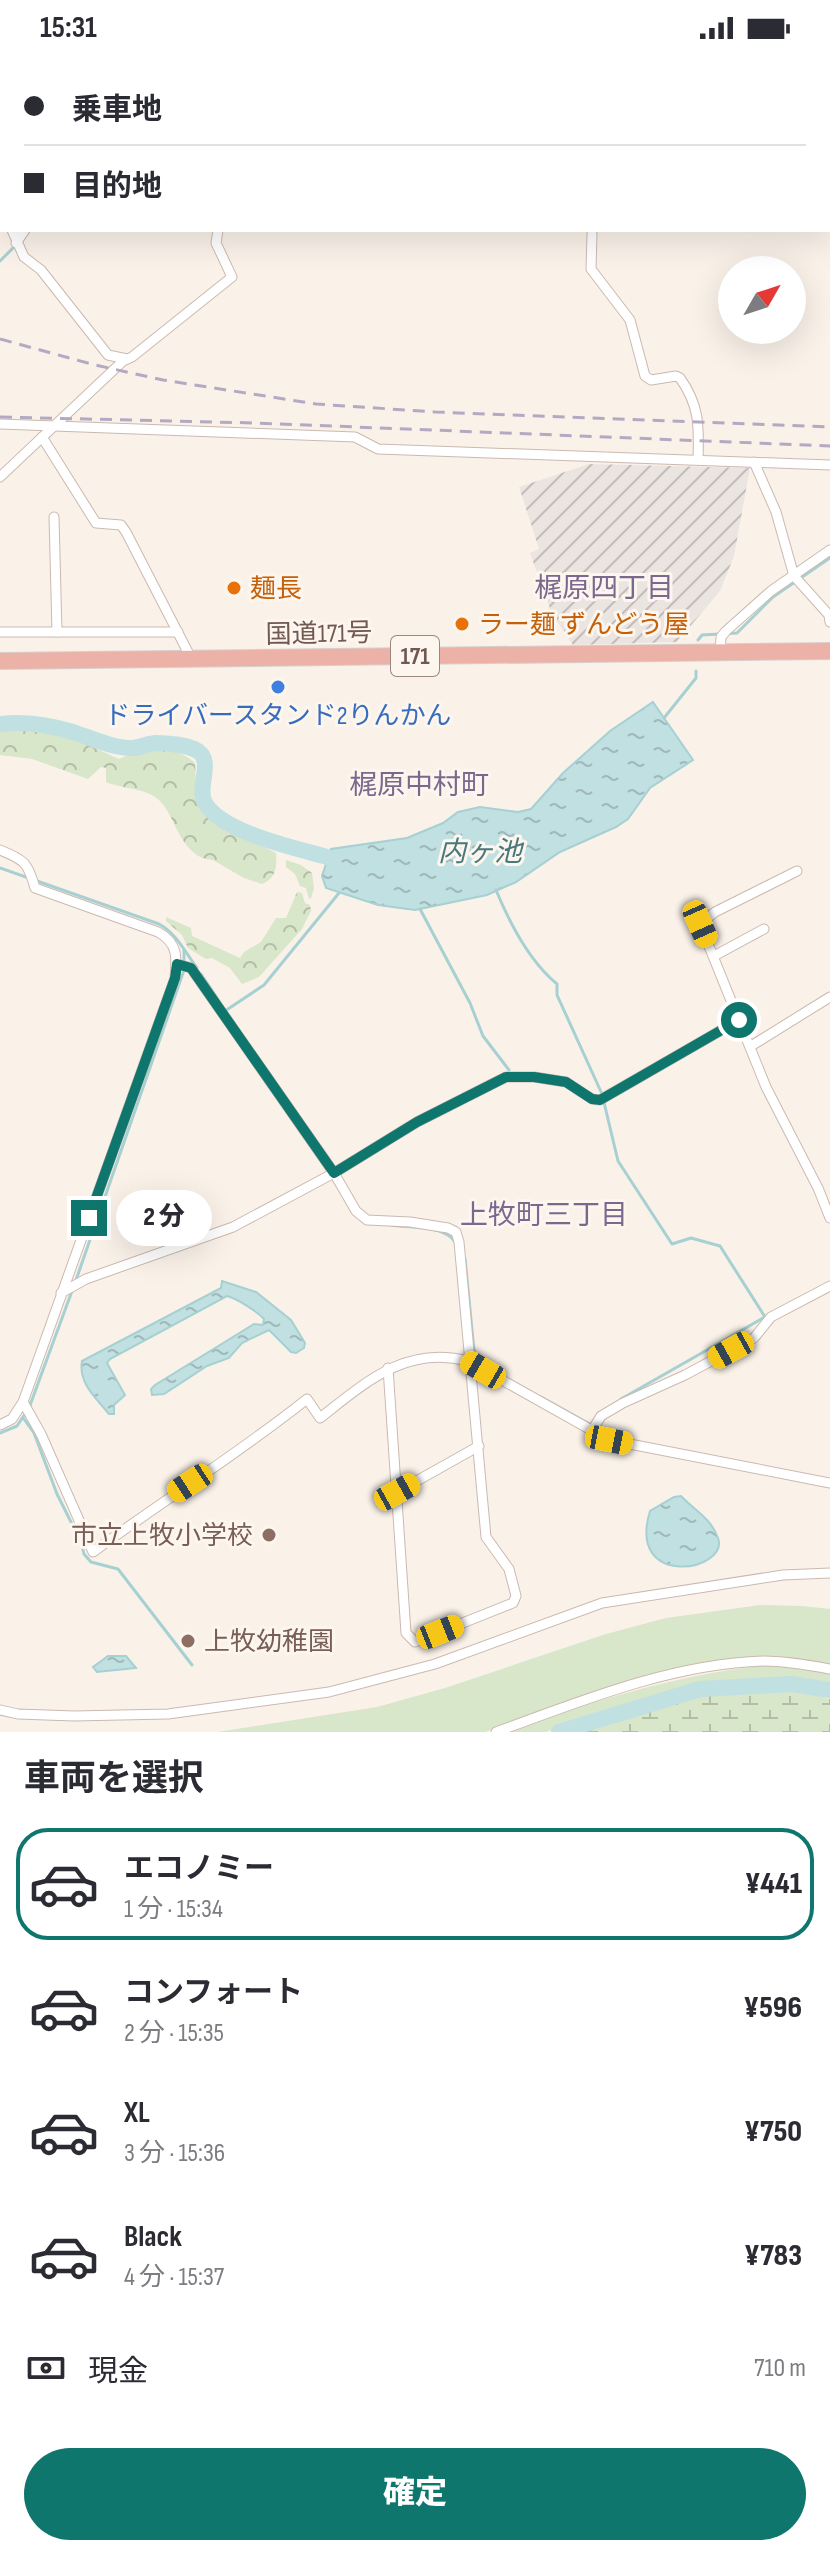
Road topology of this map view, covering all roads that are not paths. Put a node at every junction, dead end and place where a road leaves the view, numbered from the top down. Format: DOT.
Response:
graph roads {
  1 [pos="13,232"];
  2 [pos="24,232"];
  3 [pos="218,232"];
  4 [pos="592,234"];
  5 [pos="16,243"];
  6 [pos="127,359"];
  7 [pos="0,424"];
  8 [pos="55,425"];
  9 [pos="42,437"];
  10 [pos="698,460"];
  11 [pos="754,462"];
  12 [pos="830,465"];
  13 [pos="0,477"];
  14 [pos="54,517"];
  15 [pos="830,550"];
  16 [pos="794,576"];
  17 [pos="830,622"];
  18 [pos="0,632"];
  19 [pos="57,632"];
  20 [pos="178,632"];
  21 [pos="722,640"];
  22 [pos="830,651"];
  23 [pos="192,660"];
  24 [pos="0,661"];
  25 [pos="0,850"];
  26 [pos="797,871"];
  27 [pos="764,929"];
  28 [pos="714,956"];
  29 [pos="177,964"];
  30 [pos="829,1001"];
  31 [pos="739,1020"];
  32 [pos="751,1046"];
  33 [pos="334,1173"];
  34 [pos="830,1181"];
  35 [pos="818,1188"];
  36 [pos="830,1218"];
  37 [pos="830,1286"];
  38 [pos="61,1293"];
  39 [pos="468,1361"];
  40 [pos="388,1368"];
  41 [pos="23,1402"];
  42 [pos="0,1425"];
  43 [pos="593,1429"];
  44 [pos="479,1446"];
  45 [pos="830,1483"];
  46 [pos="397,1492"];
  47 [pos="830,1573"];
  48 [pos="830,1669"];
  49 [pos="0,1710"];
  50 [pos="496,1732"];
  1 -- 5 [label="street"];
  2 -- 5 [label="street"];
  3 -- 6 [label="street"];
  4 -- 10 [label="street"];
  5 -- 6 [label="street"];
  6 -- 8 [label="street"];
  7 -- 8 [label="street"];
  8 -- 9 [label="street"];
  8 -- 10 [label="street"];
  9 -- 13 [label="street"];
  9 -- 20 [label="street"];
  10 -- 11 [label="street"];
  11 -- 12 [label="street"];
  11 -- 16 [label="street"];
  14 -- 19 [label="street"];
  15 -- 16 [label="street"];
  16 -- 17 [label="street"];
  16 -- 21 [label="street"];
  18 -- 19 [label="street"];
  19 -- 20 [label="street"];
  20 -- 23 [label="street"];
  21 -- 22 [label="highway, 国道171号 / 171"];
  21 -- 23 [label="highway, 国道171号 / 171"];
  23 -- 24 [label="highway, 国道171号 / 171"];
  25 -- 29 [label="street"];
  26 -- 28 [label="street"];
  27 -- 28 [label="street"];
  28 -- 31 [label="street"];
  29 -- 33 [label="street"];
  29 -- 38 [label="street"];
  30 -- 32 [label="street"];
  31 -- 32 [label="street"];
  31 -- 33 [label="street"];
  32 -- 35 [label="street"];
  33 -- 38 [label="street"];
  33 -- 39 [label="street"];
  34 -- 35 [label="street"];
  35 -- 36 [label="street"];
  37 -- 43 [label="street"];
  38 -- 41 [label="street"];
  39 -- 40 [label="street"];
  39 -- 43 [label="street"];
  39 -- 44 [label="street"];
  40 -- 41 [label="street"];
  40 -- 46 [label="street"];
  41 -- 42 [label="street"];
  43 -- 45 [label="street"];
  44 -- 46 [label="street"];
  44 -- 46 [label="street"];
  47 -- 49 [label="street"];
  48 -- 50 [label="street"];
}
